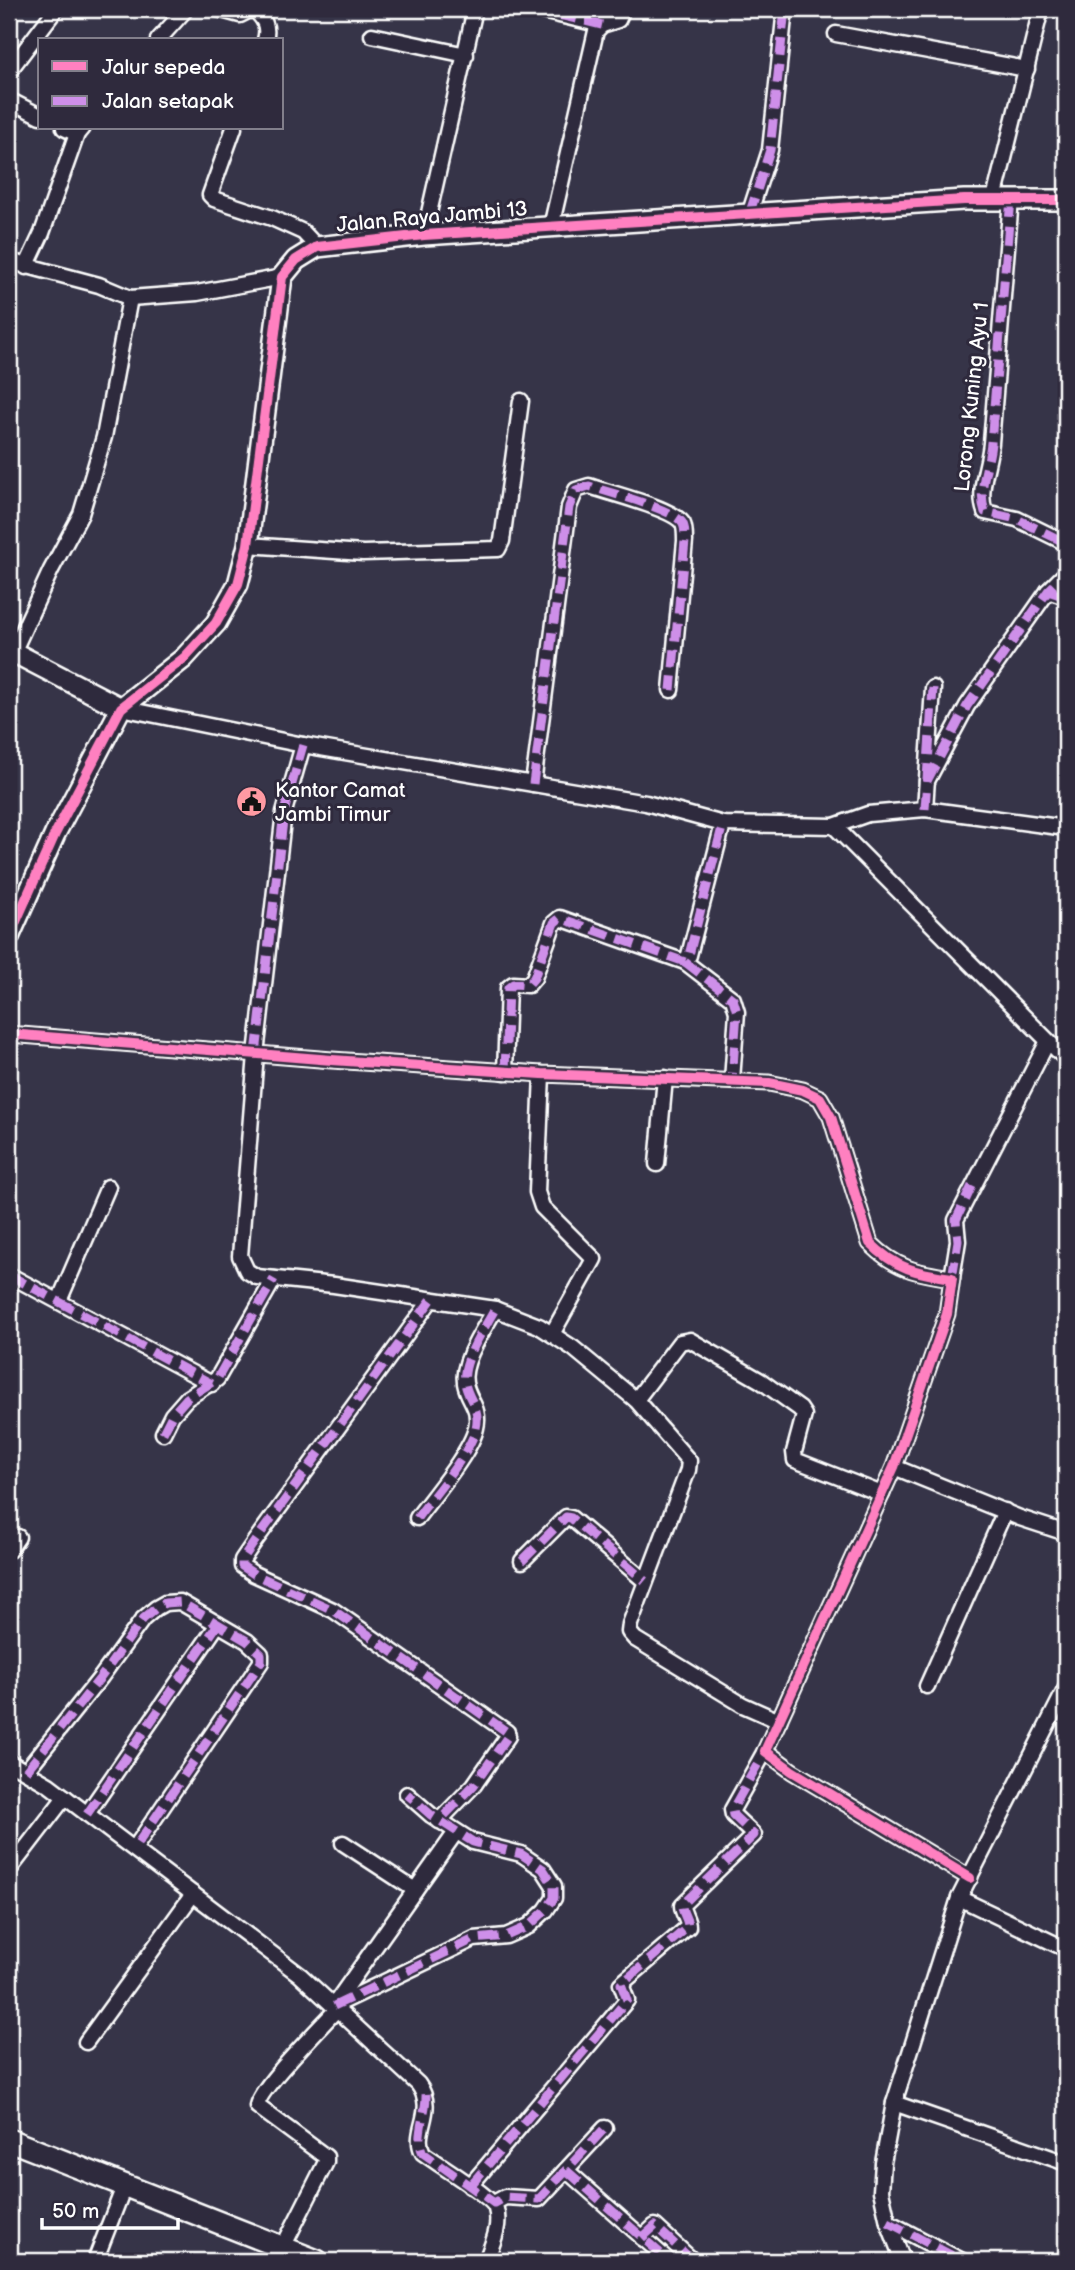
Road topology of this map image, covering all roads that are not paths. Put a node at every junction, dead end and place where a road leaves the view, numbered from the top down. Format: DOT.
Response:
graph roads {
  1 [pos="56,9"];
  2 [pos="186,9"];
  3 [pos="218,9"];
  4 [pos="253,9"];
  5 [pos="475,9"];
  6 [pos="533,9"];
  7 [pos="622,9"];
  8 [pos="785,9"];
  9 [pos="1041,9"];
  10 [pos="602,24"];
  11 [pos="836,34"];
  12 [pos="372,35"];
  13 [pos="161,38"];
  14 [pos="266,38"];
  15 [pos="466,55"];
  16 [pos="1027,69"];
  17 [pos="9,71"];
  18 [pos="9,100"];
  19 [pos="38,116"];
  20 [pos="75,130"];
  21 [pos="233,130"];
  22 [pos="1002,199"];
  23 [pos="1066,200"];
  24 [pos="750,215"];
  25 [pos="551,227"];
  26 [pos="424,235"];
  27 [pos="317,247"];
  28 [pos="9,261"];
  29 [pos="26,267"];
  30 [pos="282,277"];
  31 [pos="130,298"];
  32 [pos="521,401"];
  33 [pos="1066,543"];
  34 [pos="248,545"];
  35 [pos="1066,573"];
  36 [pos="1048,592"];
  37 [pos="1066,597"];
  38 [pos="10,654"];
  39 [pos="933,688"];
  40 [pos="671,690"];
  41 [pos="121,708"];
  42 [pos="303,745"];
  43 [pos="927,781"];
  44 [pos="533,784"];
  45 [pos="925,809"];
  46 [pos="723,824"];
  47 [pos="834,826"];
  48 [pos="1066,828"];
  49 [pos="11,924"];
  50 [pos="685,962"];
  51 [pos="9,1034"];
  52 [pos="1047,1043"];
  53 [pos="256,1054"];
  54 [pos="1066,1059"];
  55 [pos="505,1072"];
  56 [pos="542,1074"];
  57 [pos="664,1078"];
  58 [pos="732,1080"];
  59 [pos="657,1164"];
  60 [pos="108,1187"];
  61 [pos="9,1275"];
  62 [pos="952,1278"];
  63 [pos="274,1279"];
  64 [pos="430,1300"];
  65 [pos="59,1301"];
  66 [pos="495,1309"];
  67 [pos="552,1334"];
  68 [pos="212,1384"];
  69 [pos="636,1400"];
  70 [pos="163,1433"];
  71 [pos="894,1467"];
  72 [pos="882,1494"];
  73 [pos="1005,1511"];
  74 [pos="417,1518"];
  75 [pos="1066,1533"];
  76 [pos="18,1537"];
  77 [pos="9,1550"];
  78 [pos="522,1561"];
  79 [pos="645,1581"];
  80 [pos="218,1624"];
  81 [pos="927,1686"];
  82 [pos="1066,1688"];
  83 [pos="779,1721"];
  84 [pos="765,1751"];
  85 [pos="9,1762"];
  86 [pos="26,1771"];
  87 [pos="407,1794"];
  88 [pos="65,1797"];
  89 [pos="87,1814"];
  90 [pos="439,1821"];
  91 [pos="456,1832"];
  92 [pos="343,1843"];
  93 [pos="134,1849"];
  94 [pos="9,1870"];
  95 [pos="970,1878"];
  96 [pos="415,1890"];
  97 [pos="193,1894"];
  98 [pos="959,1898"];
  99 [pos="1066,1949"];
  100 [pos="335,2008"];
  101 [pos="86,2042"];
  102 [pos="894,2103"];
  103 [pos="605,2128"];
  104 [pos="9,2140"];
  105 [pos="1066,2163"];
  106 [pos="566,2170"];
  107 [pos="125,2184"];
  108 [pos="470,2186"];
  109 [pos="494,2203"];
  110 [pos="888,2222"];
  111 [pos="642,2238"];
  112 [pos="283,2247"];
  113 [pos="94,2261"];
  114 [pos="317,2261"];
  115 [pos="485,2261"];
  116 [pos="669,2261"];
  117 [pos="693,2261"];
  118 [pos="902,2261"];
  119 [pos="962,2261"];
  1 -- 17 [label="street"];
  2 -- 13 [label="street"];
  3 -- 4 [label="street"];
  4 -- 14 [label="street"];
  5 -- 15 [label="street"];
  6 -- 10 [label="street"];
  7 -- 10 [label="street"];
  8 -- 24 [label="street"];
  9 -- 16 [label="street"];
  10 -- 25 [label="street"];
  11 -- 16 [label="street"];
  12 -- 15 [label="street"];
  15 -- 26 [label="street"];
  16 -- 22 [label="street"];
  18 -- 19 [label="street"];
  20 -- 29 [label="street"];
  21 -- 27 [label="street"];
  22 -- 23 [label="street, Jalan Raya Jambi 13"];
  22 -- 24 [label="street, Jalan Raya Jambi 13"];
  22 -- 33 [label="street, Lorong Kuning Ayu 1"];
  24 -- 25 [label="street, Jalan Raya Jambi 13"];
  25 -- 26 [label="street, Jalan Raya Jambi 13"];
  26 -- 27 [label="street, Jalan Raya Jambi 13"];
  27 -- 30 [label="street, Jalan Raya Jambi 13"];
  28 -- 29 [label="street"];
  29 -- 31 [label="street"];
  30 -- 31 [label="street"];
  30 -- 34 [label="street"];
  31 -- 38 [label="street"];
  32 -- 34 [label="street"];
  34 -- 41 [label="street"];
  35 -- 36 [label="street"];
  36 -- 37 [label="street"];
  36 -- 43 [label="street"];
  38 -- 41 [label="street"];
  39 -- 43 [label="street"];
  40 -- 44 [label="street"];
  41 -- 42 [label="street"];
  41 -- 49 [label="street"];
  42 -- 44 [label="street"];
  42 -- 53 [label="street"];
  43 -- 45 [label="street"];
  44 -- 46 [label="street"];
  45 -- 47 [label="street"];
  45 -- 48 [label="street"];
  46 -- 47 [label="street"];
  46 -- 50 [label="street"];
  47 -- 52 [label="street"];
  50 -- 55 [label="street"];
  50 -- 58 [label="street"];
  51 -- 53 [label="street"];
  52 -- 54 [label="street"];
  52 -- 62 [label="street"];
  53 -- 55 [label="street"];
  53 -- 63 [label="street"];
  55 -- 56 [label="street"];
  56 -- 57 [label="street"];
  56 -- 67 [label="street"];
  57 -- 58 [label="street"];
  57 -- 59 [label="street"];
  58 -- 62 [label="street"];
  60 -- 65 [label="street"];
  61 -- 65 [label="street"];
  62 -- 71 [label="street"];
  63 -- 64 [label="street"];
  63 -- 68 [label="street"];
  64 -- 66 [label="street"];
  64 -- 90 [label="street"];
  65 -- 68 [label="street"];
  66 -- 67 [label="street"];
  66 -- 74 [label="street"];
  67 -- 69 [label="street"];
  68 -- 70 [label="street"];
  69 -- 72 [label="street"];
  69 -- 79 [label="street"];
  71 -- 72 [label="street"];
  71 -- 73 [label="street"];
  72 -- 83 [label="street"];
  73 -- 75 [label="street"];
  73 -- 81 [label="street"];
  76 -- 77 [label="street"];
  78 -- 79 [label="street"];
  79 -- 83 [label="street"];
  80 -- 86 [label="street"];
  80 -- 89 [label="street"];
  80 -- 93 [label="street"];
  82 -- 95 [label="street"];
  83 -- 84 [label="street"];
  84 -- 95 [label="street"];
  84 -- 108 [label="street"];
  85 -- 86 [label="street"];
  86 -- 88 [label="street"];
  87 -- 90 [label="street"];
  88 -- 89 [label="street"];
  88 -- 94 [label="street"];
  89 -- 93 [label="street"];
  90 -- 91 [label="street"];
  91 -- 96 [label="street"];
  91 -- 100 [label="street"];
  92 -- 96 [label="street"];
  93 -- 97 [label="street"];
  95 -- 98 [label="street"];
  96 -- 100 [label="street"];
  97 -- 100 [label="street"];
  97 -- 101 [label="street"];
  98 -- 99 [label="street"];
  98 -- 102 [label="street"];
  100 -- 108 [label="street"];
  100 -- 112 [label="street"];
  102 -- 105 [label="street"];
  102 -- 110 [label="street"];
  103 -- 106 [label="street"];
  104 -- 107 [label="main road"];
  106 -- 109 [label="street"];
  106 -- 111 [label="street"];
  107 -- 112 [label="main road"];
  107 -- 113 [label="street"];
  108 -- 109 [label="street"];
  109 -- 115 [label="street"];
  110 -- 118 [label="street"];
  110 -- 119 [label="street"];
  111 -- 116 [label="street"];
  111 -- 117 [label="street"];
  112 -- 114 [label="main road"];
}
